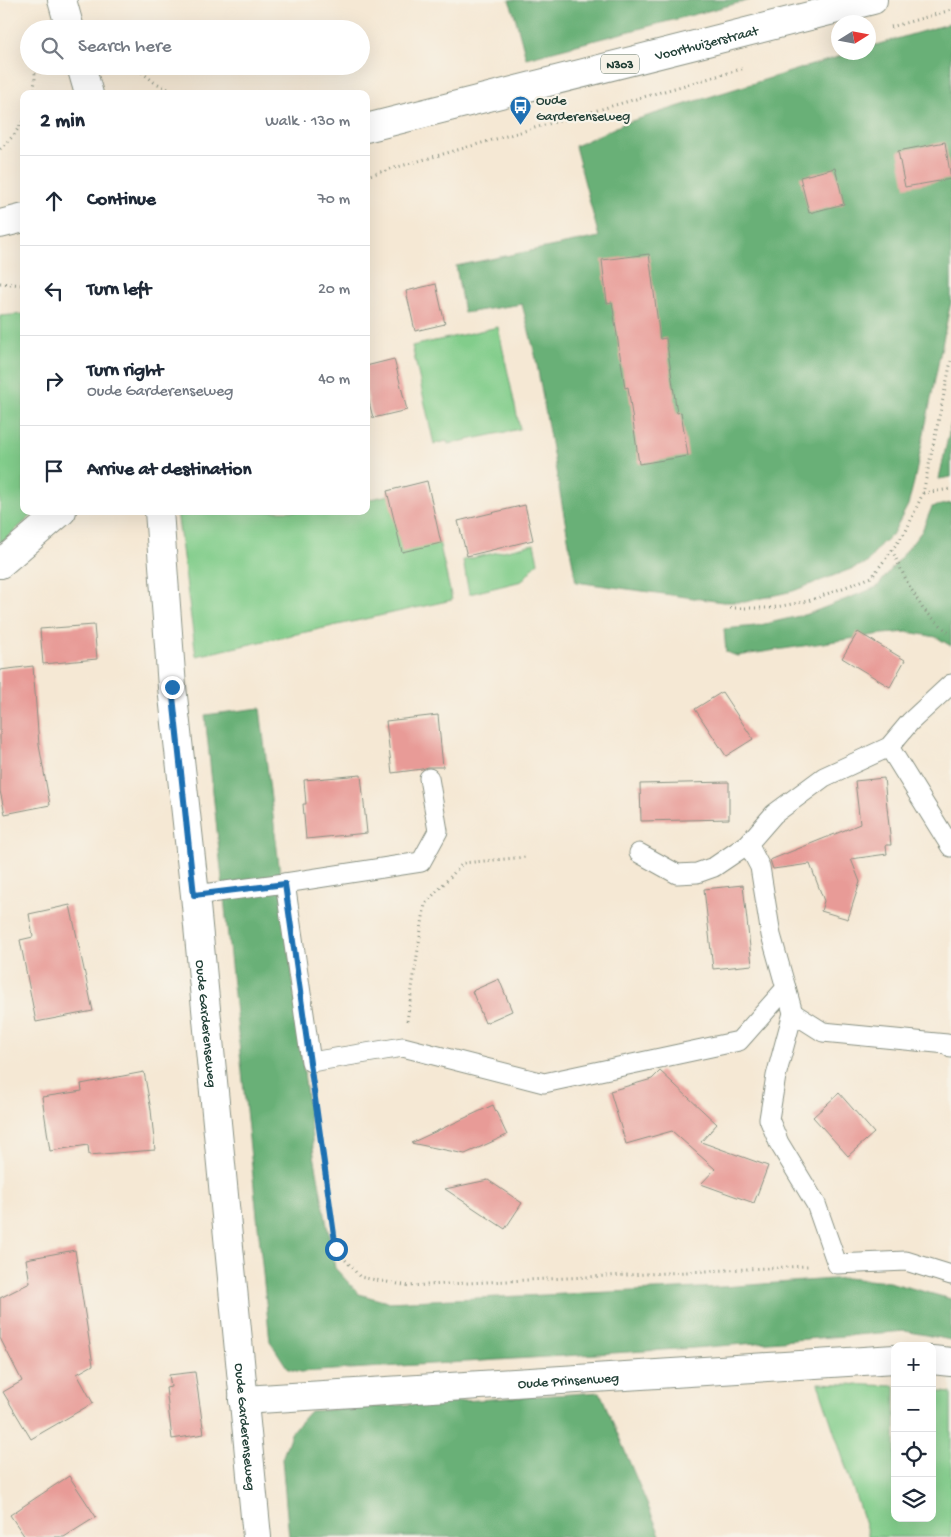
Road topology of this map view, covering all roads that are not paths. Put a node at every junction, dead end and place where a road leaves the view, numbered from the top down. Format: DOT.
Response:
graph roads {
  1 [pos="62,0"];
  2 [pos="873,0"];
  3 [pos="68,20"];
  4 [pos="84,75"];
  5 [pos="88,90"];
  6 [pos="370,127"];
  7 [pos="20,219"];
  8 [pos="0,224"];
  9 [pos="57,515"];
  10 [pos="159,515"];
  11 [pos="0,564"];
  12 [pos="951,684"];
  13 [pos="889,747"];
  14 [pos="429,778"];
  15 [pos="748,844"];
  16 [pos="951,847"];
  17 [pos="639,854"];
  18 [pos="285,884"];
  19 [pos="194,895"];
  20 [pos="786,988"];
  21 [pos="793,1013"];
  22 [pos="950,1040"];
  23 [pos="951,1275"];
  24 [pos="891,1358"];
  25 [pos="936,1360"];
  26 [pos="951,1362"];
  27 [pos="243,1400"];
  28 [pos="257,1537"];
  1 -- 3 [label="street"];
  2 -- 6 [label="street, Voorthuizerstraat / N303"];
  4 -- 5 [label="street"];
  7 -- 8 [label="street"];
  9 -- 11 [label="street"];
  10 -- 19 [label="street, Oude Garderenseweg"];
  12 -- 13 [label="lane"];
  13 -- 15 [label="lane"];
  13 -- 16 [label="lane"];
  14 -- 18 [label="lane"];
  15 -- 17 [label="lane"];
  15 -- 20 [label="lane"];
  18 -- 19 [label="lane"];
  18 -- 20 [label="lane"];
  19 -- 27 [label="street, Oude Garderenseweg"];
  20 -- 21 [label="lane"];
  21 -- 22 [label="lane"];
  21 -- 23 [label="lane"];
  24 -- 27 [label="street, Oude Prinsenweg"];
  25 -- 26 [label="street"];
  27 -- 28 [label="street, Oude Garderenseweg"];
}
